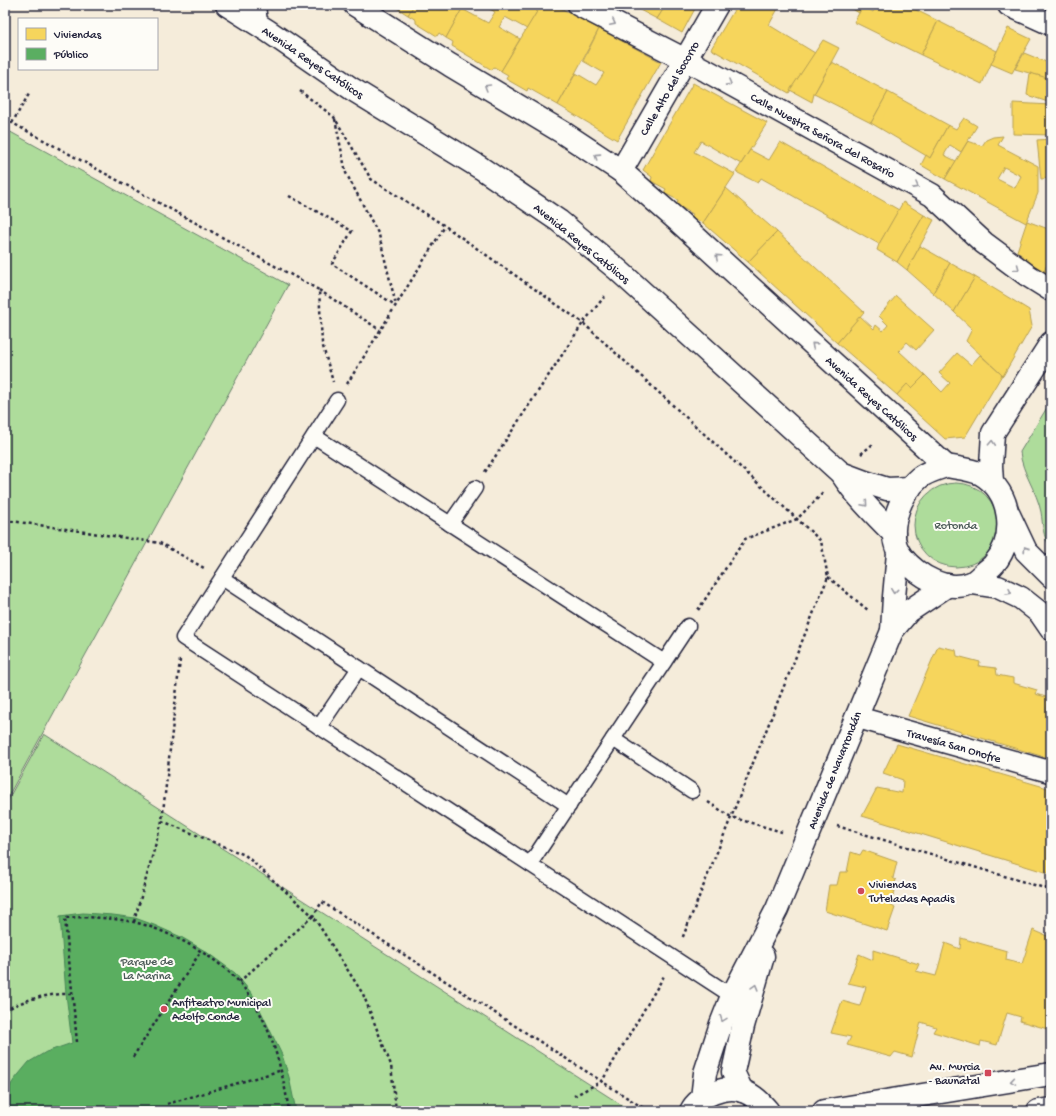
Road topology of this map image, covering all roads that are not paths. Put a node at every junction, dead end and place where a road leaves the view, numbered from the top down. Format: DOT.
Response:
graph roads {
  1 [pos="227,5"];
  2 [pos="355,5"];
  3 [pos="579,5"];
  4 [pos="717,5"];
  5 [pos="1009,5"];
  6 [pos="255,14"];
  7 [pos="1051,24"];
  8 [pos="686,60"];
  9 [pos="621,171"];
  10 [pos="1051,290"];
  11 [pos="1051,343"];
  12 [pos="337,400"];
  13 [pos="314,436"];
  14 [pos="946,466"];
  15 [pos="842,473"];
  16 [pos="992,482"];
  17 [pos="475,488"];
  18 [pos="910,488"];
  19 [pos="1009,515"];
  20 [pos="450,524"];
  21 [pos="896,543"];
  22 [pos="1051,576"];
  23 [pos="222,578"];
  24 [pos="972,583"];
  25 [pos="948,585"];
  26 [pos="688,626"];
  27 [pos="1051,629"];
  28 [pos="892,631"];
  29 [pos="664,662"];
  30 [pos="359,668"];
  31 [pos="856,718"];
  32 [pos="320,727"];
  33 [pos="613,739"];
  34 [pos="1051,772"];
  35 [pos="692,791"];
  36 [pos="569,806"];
  37 [pos="530,864"];
  38 [pos="777,909"];
  39 [pos="732,996"];
  40 [pos="1051,1074"];
  41 [pos="742,1091"];
  42 [pos="696,1104"];
  43 [pos="1051,1109"];
  44 [pos="768,1111"];
  45 [pos="824,1111"];
  46 [pos="1038,1111"];
  1 -- 6 [label="street, Avenida Reyes Católicos"];
  9 -- 2 [label="street, Avenida Reyes Católicos, one-way"];
  3 -- 8 [label="street, Calle Nuestra Señora del Rosario, one-way"];
  4 -- 8 [label="street, Calle Alto del Socorro"];
  5 -- 7 [label="street"];
  6 -- 15 [label="street, Avenida Reyes Católicos"];
  8 -- 9 [label="street, Calle Alto del Socorro"];
  8 -- 10 [label="street, Calle Nuestra Señora del Rosario, one-way"];
  14 -- 9 [label="street, Avenida Reyes Católicos, one-way"];
  16 -- 11 [label="street, one-way"];
  12 -- 13 [label="lane"];
  13 -- 20 [label="lane"];
  13 -- 23 [label="lane"];
  14 -- 16 [label="street"];
  14 -- 18 [label="street"];
  15 -- 18 [label="street"];
  15 -- 21 [label="street, Avenida Reyes Católicos, one-way"];
  16 -- 19 [label="street"];
  17 -- 20 [label="lane"];
  18 -- 21 [label="street"];
  22 -- 19 [label="street, one-way"];
  19 -- 24 [label="street"];
  20 -- 29 [label="lane"];
  21 -- 25 [label="street"];
  21 -- 28 [label="street, Avenida de Navarrondán, one-way"];
  23 -- 30 [label="lane"];
  23 -- 32 [label="lane"];
  24 -- 25 [label="street"];
  24 -- 27 [label="street, one-way"];
  25 -- 28 [label="street, Avenida de Navarrondán"];
  26 -- 29 [label="lane"];
  28 -- 31 [label="street, Avenida de Navarrondán"];
  29 -- 33 [label="lane"];
  30 -- 32 [label="lane"];
  30 -- 36 [label="lane"];
  31 -- 34 [label="street, Travesía San Onofre"];
  31 -- 38 [label="street, Avenida de Navarrondán"];
  32 -- 37 [label="lane"];
  33 -- 35 [label="lane"];
  33 -- 36 [label="lane"];
  36 -- 37 [label="lane"];
  37 -- 39 [label="lane"];
  38 -- 39 [label="street, Avenida de Navarrondán"];
  41 -- 38 [label="street, Avenida de Navarrondán, one-way"];
  39 -- 42 [label="street, Avenida de Navarrondán, one-way"];
  40 -- 45 [label="street, one-way"];
  41 -- 42 [label="street"];
  41 -- 44 [label="street"];
  43 -- 46 [label="street"];
}
